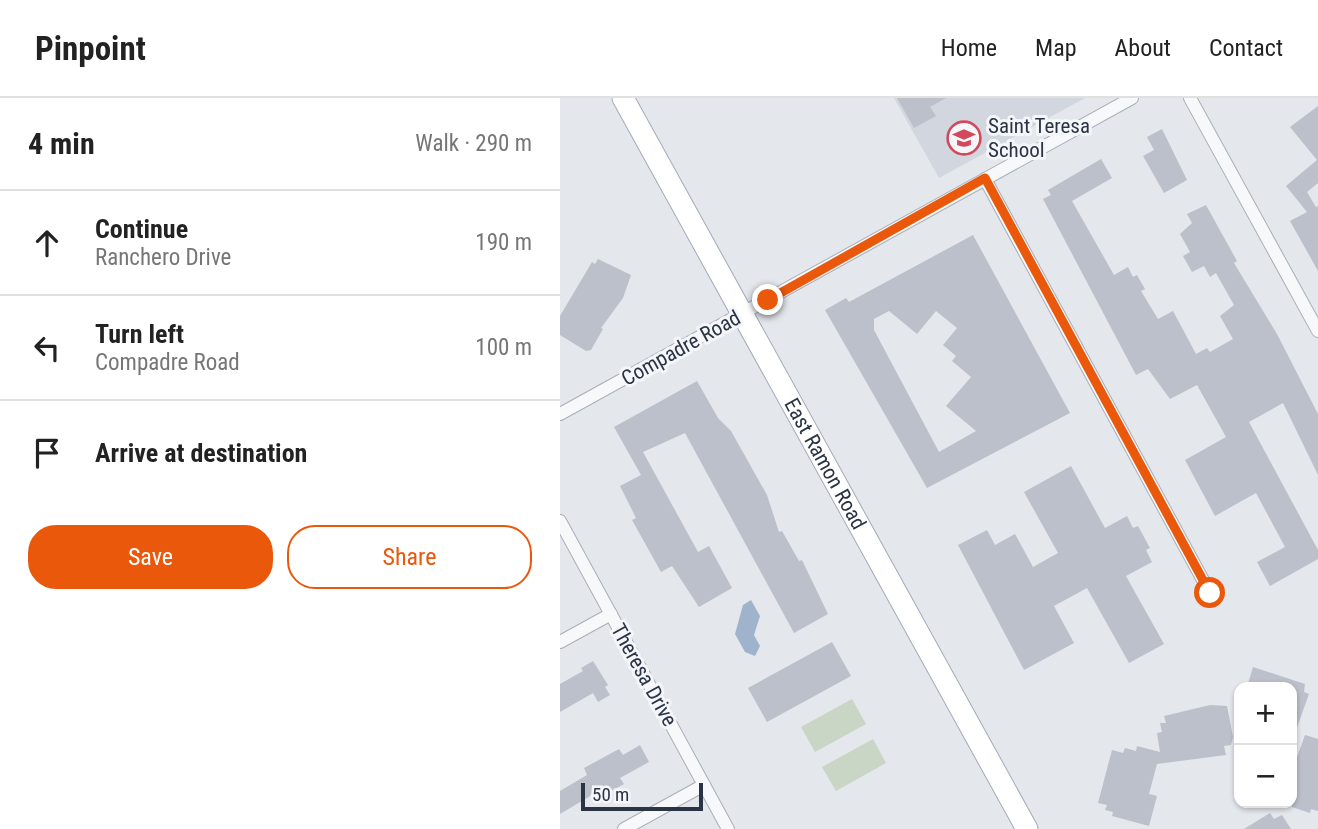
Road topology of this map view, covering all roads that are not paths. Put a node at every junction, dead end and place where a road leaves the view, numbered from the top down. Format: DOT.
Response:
graph roads {
  1 [pos="623,98"];
  2 [pos="1132,98"];
  3 [pos="1190,98"];
  4 [pos="985,178"];
  5 [pos="741,314"];
  6 [pos="1318,331"];
  7 [pos="560,414"];
  8 [pos="560,521"];
  9 [pos="1210,593"];
  10 [pos="611,614"];
  11 [pos="560,642"];
  12 [pos="704,785"];
  13 [pos="624,829"];
  14 [pos="728,829"];
  15 [pos="1027,829"];
  1 -- 5 [label="main road, East Ramon Road"];
  2 -- 4 [label="street, Compadre Road"];
  3 -- 6 [label="street"];
  4 -- 5 [label="street, Compadre Road"];
  4 -- 9 [label="street"];
  5 -- 7 [label="street, Compadre Road"];
  5 -- 15 [label="main road, East Ramon Road"];
  8 -- 10 [label="street, Theresa Drive"];
  10 -- 11 [label="street"];
  10 -- 12 [label="street, Theresa Drive"];
  12 -- 13 [label="street"];
  12 -- 14 [label="street, Theresa Drive"];
}
